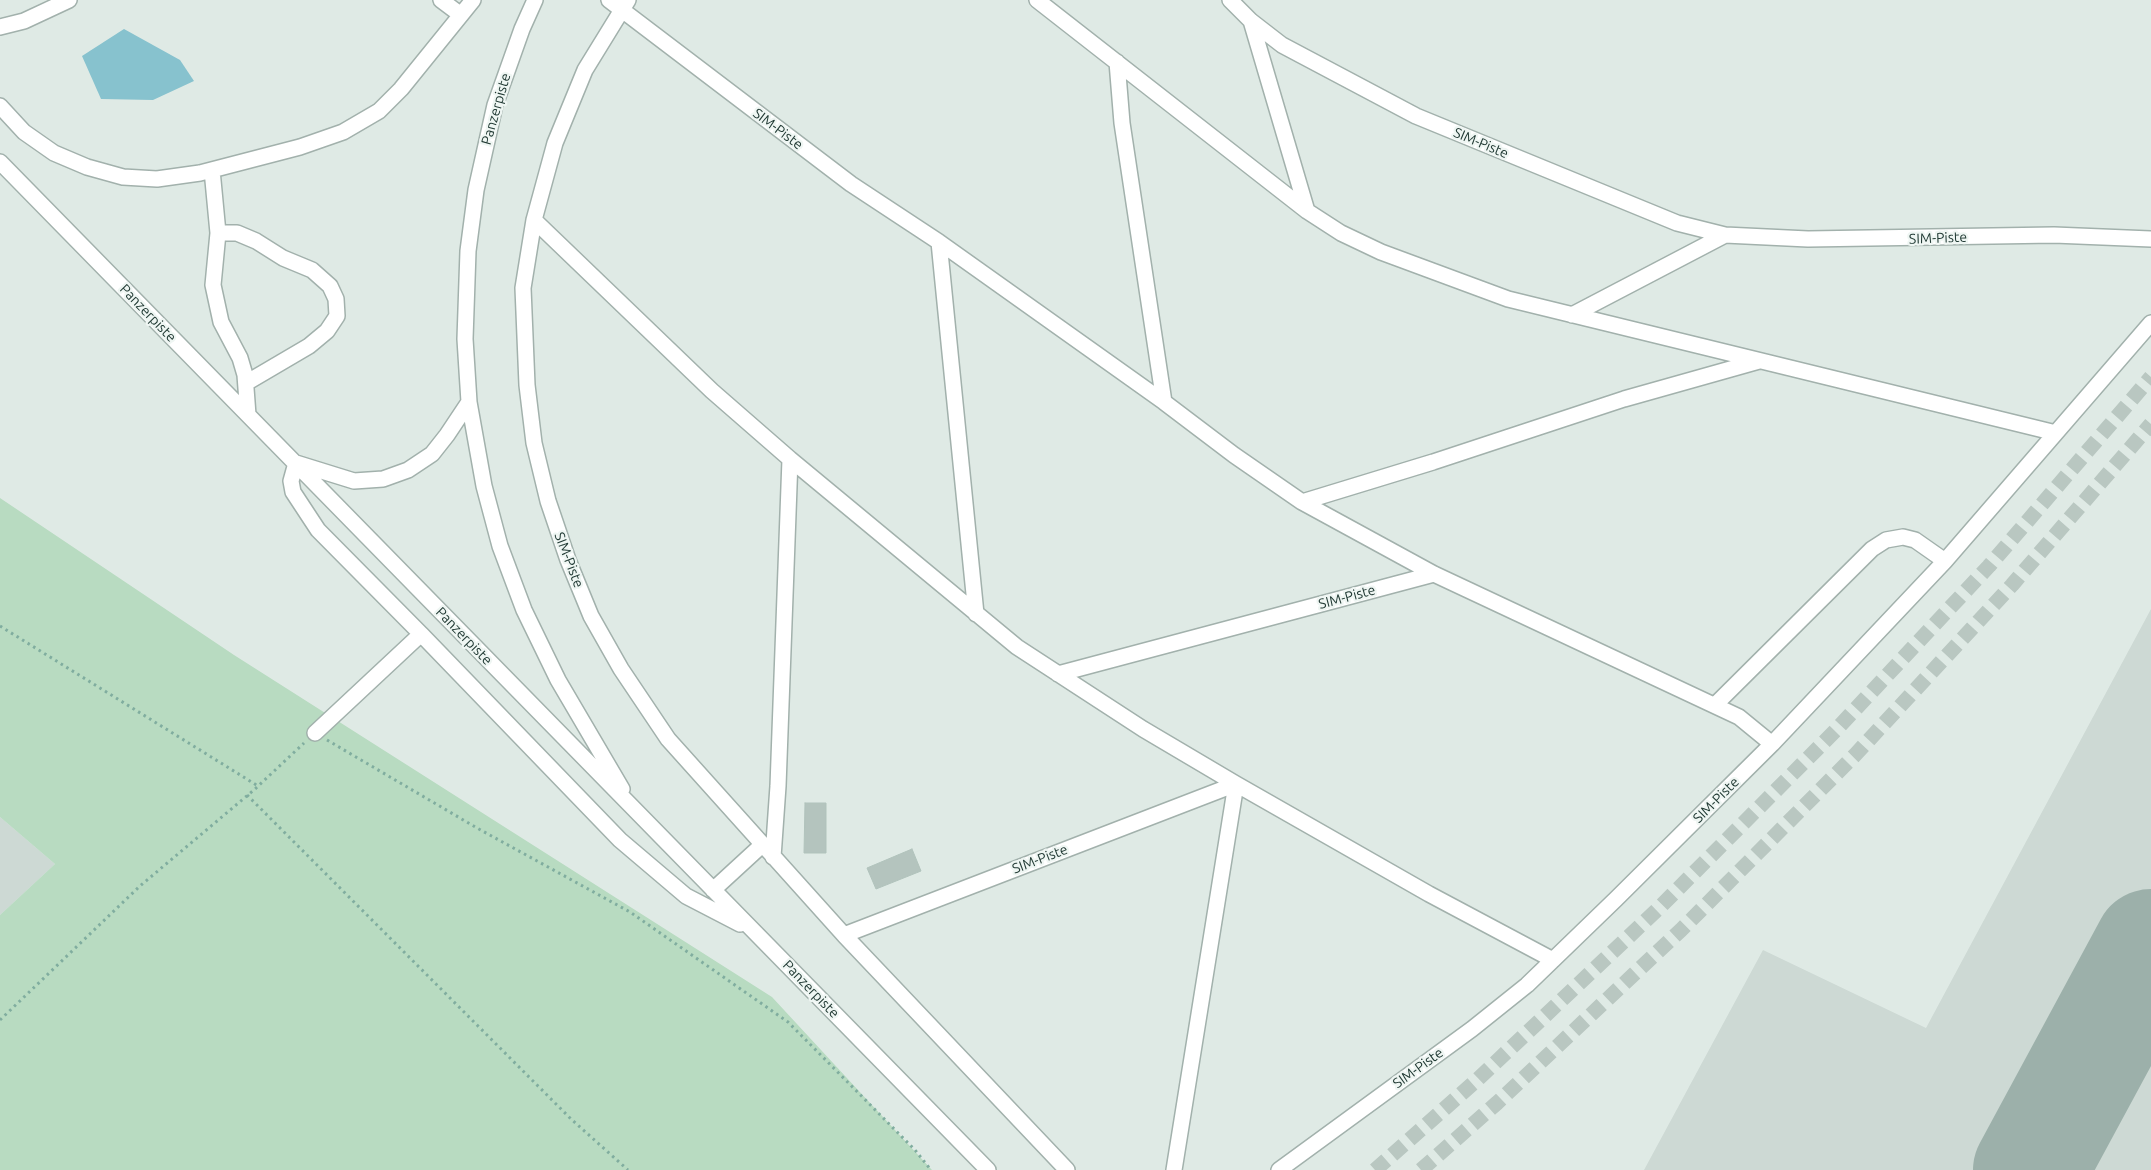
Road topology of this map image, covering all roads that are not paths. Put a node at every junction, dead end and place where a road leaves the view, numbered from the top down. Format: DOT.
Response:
graph roads {
  1 [pos="70,0"];
  2 [pos="441,0"];
  3 [pos="473,0"];
  4 [pos="535,0"];
  5 [pos="609,0"];
  6 [pos="1037,0"];
  7 [pos="1230,0"];
  8 [pos="625,5"];
  9 [pos="460,15"];
  10 [pos="1251,20"];
  11 [pos="0,27"];
  12 [pos="1117,62"];
  13 [pos="0,106"];
  14 [pos="0,162"];
  15 [pos="212,170"];
  16 [pos="1306,211"];
  17 [pos="534,220"];
  18 [pos="218,233"];
  19 [pos="1725,235"];
  20 [pos="2151,239"];
  21 [pos="938,242"];
  22 [pos="1572,315"];
  23 [pos="2151,323"];
  24 [pos="1760,361"];
  25 [pos="246,383"];
  26 [pos="469,402"];
  27 [pos="1164,402"];
  28 [pos="248,414"];
  29 [pos="2056,433"];
  30 [pos="790,459"];
  31 [pos="296,463"];
  32 [pos="1302,502"];
  33 [pos="1945,561"];
  34 [pos="1434,574"];
  35 [pos="976,614"];
  36 [pos="421,634"];
  37 [pos="1058,674"];
  38 [pos="1715,705"];
  39 [pos="315,733"];
  40 [pos="1772,744"];
  41 [pos="1236,784"];
  42 [pos="633,808"];
  43 [pos="762,844"];
  44 [pos="774,857"];
  45 [pos="713,890"];
  46 [pos="753,931"];
  47 [pos="844,934"];
  48 [pos="1553,960"];
  49 [pos="988,1170"];
  50 [pos="1067,1170"];
  51 [pos="1174,1170"];
  52 [pos="1279,1170"];
  1 -- 11 [label="street"];
  2 -- 9 [label="street"];
  3 -- 9 [label="street"];
  4 -- 26 [label="street, Panzerpiste"];
  5 -- 8 [label="street, SIM-Piste"];
  6 -- 12 [label="street"];
  7 -- 10 [label="street, SIM-Piste"];
  8 -- 17 [label="street, SIM-Piste"];
  8 -- 21 [label="street, SIM-Piste"];
  9 -- 15 [label="street"];
  10 -- 16 [label="street"];
  10 -- 19 [label="street, SIM-Piste"];
  12 -- 16 [label="street"];
  12 -- 27 [label="street"];
  13 -- 15 [label="street"];
  14 -- 28 [label="street, Panzerpiste"];
  15 -- 18 [label="street"];
  16 -- 22 [label="street"];
  17 -- 30 [label="street"];
  17 -- 43 [label="street, SIM-Piste"];
  18 -- 25 [label="street"];
  18 -- 25 [label="street"];
  19 -- 20 [label="street, SIM-Piste"];
  19 -- 22 [label="street, SIM-Piste"];
  21 -- 27 [label="street, SIM-Piste"];
  21 -- 35 [label="street"];
  22 -- 24 [label="street"];
  23 -- 29 [label="street, SIM-Piste"];
  24 -- 29 [label="street"];
  24 -- 32 [label="street"];
  25 -- 28 [label="street"];
  26 -- 31 [label="street, Panzerpiste"];
  26 -- 42 [label="street, Panzerpiste"];
  27 -- 32 [label="street, SIM-Piste"];
  28 -- 31 [label="street, Panzerpiste"];
  29 -- 33 [label="street, SIM-Piste"];
  30 -- 35 [label="street"];
  30 -- 44 [label="street"];
  31 -- 36 [label="street"];
  31 -- 42 [label="street, Panzerpiste"];
  32 -- 34 [label="street, SIM-Piste"];
  33 -- 38 [label="street"];
  33 -- 40 [label="street, SIM-Piste"];
  34 -- 37 [label="street, SIM-Piste"];
  34 -- 38 [label="street, SIM-Piste"];
  35 -- 37 [label="street"];
  36 -- 39 [label="street"];
  36 -- 46 [label="street"];
  37 -- 41 [label="street"];
  38 -- 40 [label="street, SIM-Piste"];
  40 -- 48 [label="street, SIM-Piste"];
  41 -- 47 [label="street, SIM-Piste"];
  41 -- 48 [label="street"];
  41 -- 51 [label="street"];
  42 -- 45 [label="street, Panzerpiste"];
  43 -- 44 [label="street, SIM-Piste"];
  43 -- 45 [label="street"];
  44 -- 47 [label="street, SIM-Piste"];
  45 -- 46 [label="street, Panzerpiste"];
  46 -- 49 [label="street, Panzerpiste"];
  47 -- 50 [label="street, SIM-Piste"];
  48 -- 52 [label="street, SIM-Piste"];
}
